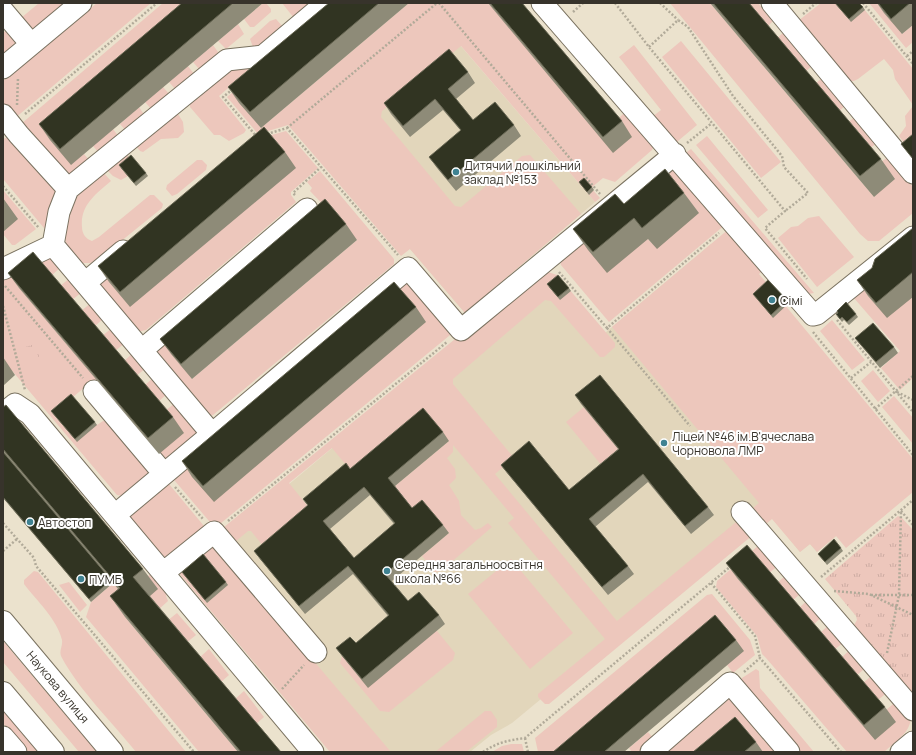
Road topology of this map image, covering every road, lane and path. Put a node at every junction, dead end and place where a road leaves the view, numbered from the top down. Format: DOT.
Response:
graph roads {
  1 [pos="81,3"];
  2 [pos="157,3"];
  3 [pos="326,3"];
  4 [pos="438,3"];
  5 [pos="542,3"];
  6 [pos="615,3"];
  7 [pos="660,3"];
  8 [pos="772,3"];
  9 [pos="863,3"];
  10 [pos="3,11"];
  11 [pos="678,20"];
  12 [pos="31,44"];
  13 [pos="649,47"];
  14 [pos="913,51"];
  15 [pos="907,56"];
  16 [pos="913,64"];
  17 [pos="11,72"];
  18 [pos="235,86"];
  19 [pos="10,121"];
  20 [pos="712,123"];
  21 [pos="287,128"];
  22 [pos="675,154"];
  23 [pos="321,167"];
  24 [pos="913,173"];
  25 [pos="3,186"];
  26 [pos="68,189"];
  27 [pos="610,207"];
  28 [pos="307,209"];
  29 [pos="785,211"];
  30 [pos="733,221"];
  31 [pos="913,237"];
  32 [pos="138,238"];
  33 [pos="53,246"];
  34 [pos="548,259"];
  35 [pos="408,268"];
  36 [pos="3,269"];
  37 [pos="810,281"];
  38 [pos="85,283"];
  39 [pos="3,284"];
  40 [pos="829,305"];
  41 [pos="3,306"];
  42 [pos="808,326"];
  43 [pos="607,328"];
  44 [pos="461,330"];
  45 [pos="142,350"];
  46 [pos="871,362"];
  47 [pos="913,376"];
  48 [pos="851,378"];
  49 [pos="94,391"];
  50 [pos="896,392"];
  51 [pos="913,400"];
  52 [pos="876,409"];
  53 [pos="913,412"];
  54 [pos="3,414"];
  55 [pos="30,414"];
  56 [pos="690,426"];
  57 [pos="212,434"];
  58 [pos="913,455"];
  59 [pos="164,474"];
  60 [pos="913,500"];
  61 [pos="900,511"];
  62 [pos="742,512"];
  63 [pos="115,515"];
  64 [pos="3,523"];
  65 [pos="913,525"];
  66 [pos="214,532"];
  67 [pos="17,539"];
  68 [pos="3,551"];
  69 [pos="735,563"];
  70 [pos="163,573"];
  71 [pos="711,583"];
  72 [pos="808,588"];
  73 [pos="869,594"];
  74 [pos="899,595"];
  75 [pos="913,595"];
  76 [pos="896,607"];
  77 [pos="913,615"];
  78 [pos="3,622"];
  79 [pos="316,652"];
  80 [pos="760,658"];
  81 [pos="883,675"];
  82 [pos="730,684"];
  83 [pos="3,693"];
  84 [pos="270,701"];
  85 [pos="913,710"];
  86 [pos="3,737"];
  87 [pos="525,738"];
  88 [pos="913,742"];
  89 [pos="16,752"];
  90 [pos="53,752"];
  91 [pos="112,752"];
  92 [pos="194,752"];
  93 [pos="313,752"];
  94 [pos="483,752"];
  95 [pos="528,752"];
  96 [pos="651,752"];
  97 [pos="790,752"];
  98 [pos="841,752"];
  99 [pos="901,752"];
  1 -- 12 [label="street"];
  2 -- 19 [label="path"];
  3 -- 26 [label="street"];
  4 -- 21 [label="path"];
  4 -- 27 [label="path"];
  5 -- 22 [label="street"];
  6 -- 13 [label="path"];
  7 -- 11 [label="path"];
  8 -- 24 [label="street"];
  9 -- 15 [label="path"];
  10 -- 12 [label="street"];
  11 -- 13 [label="path"];
  11 -- 29 [label="path"];
  12 -- 17 [label="street"];
  13 -- 20 [label="path"];
  14 -- 15 [label="path"];
  15 -- 16 [label="path"];
  17 -- 19 [label="path"];
  18 -- 21 [label="path"];
  19 -- 26 [label="street"];
  20 -- 22 [label="path"];
  20 -- 29 [label="path"];
  21 -- 23 [label="path"];
  22 -- 27 [label="street"];
  22 -- 30 [label="street"];
  23 -- 28 [label="path"];
  23 -- 35 [label="path"];
  25 -- 33 [label="path"];
  26 -- 33 [label="street"];
  27 -- 34 [label="street"];
  28 -- 45 [label="street"];
  29 -- 37 [label="path"];
  30 -- 40 [label="street"];
  30 -- 43 [label="path"];
  31 -- 40 [label="street"];
  32 -- 38 [label="street"];
  33 -- 36 [label="street"];
  33 -- 38 [label="street"];
  34 -- 43 [label="path"];
  34 -- 44 [label="street"];
  35 -- 44 [label="street"];
  35 -- 57 [label="street"];
  38 -- 45 [label="street"];
  39 -- 49 [label="path"];
  40 -- 46 [label="path"];
  41 -- 55 [label="path"];
  42 -- 48 [label="path"];
  43 -- 56 [label="path"];
  44 -- 66 [label="path"];
  45 -- 57 [label="street"];
  46 -- 48 [label="path"];
  46 -- 50 [label="path"];
  47 -- 50 [label="path"];
  48 -- 52 [label="path"];
  49 -- 59 [label="street"];
  50 -- 51 [label="path"];
  50 -- 52 [label="path"];
  50 -- 53 [label="path"];
  52 -- 58 [label="path"];
  54 -- 55 [label="street"];
  55 -- 63 [label="street"];
  57 -- 59 [label="street"];
  59 -- 63 [label="street"];
  59 -- 66 [label="path"];
  60 -- 61 [label="path"];
  61 -- 65 [label="path"];
  61 -- 72 [label="path"];
  61 -- 74 [label="path"];
  62 -- 72 [label="street"];
  63 -- 70 [label="street"];
  64 -- 67 [label="path"];
  66 -- 70 [label="street"];
  66 -- 79 [label="street"];
  67 -- 68 [label="path"];
  67 -- 92 [label="path"];
  69 -- 71 [label="path"];
  70 -- 84 [label="street"];
  71 -- 80 [label="path"];
  71 -- 87 [label="path"];
  72 -- 73 [label="path"];
  72 -- 81 [label="street"];
  73 -- 74 [label="path"];
  73 -- 76 [label="path"];
  74 -- 75 [label="path"];
  74 -- 76 [label="path"];
  76 -- 77 [label="path"];
  76 -- 81 [label="path"];
  78 -- 91 [label="main road, Наукова вулиця"];
  79 -- 84 [label="path"];
  80 -- 82 [label="path"];
  80 -- 98 [label="path"];
  81 -- 85 [label="street"];
  82 -- 96 [label="street"];
  82 -- 97 [label="street"];
  83 -- 90 [label="main road"];
  84 -- 93 [label="street"];
  86 -- 89 [label="street"];
  87 -- 94 [label="path"];
  87 -- 95 [label="path"];
  88 -- 99 [label="street"];
}
